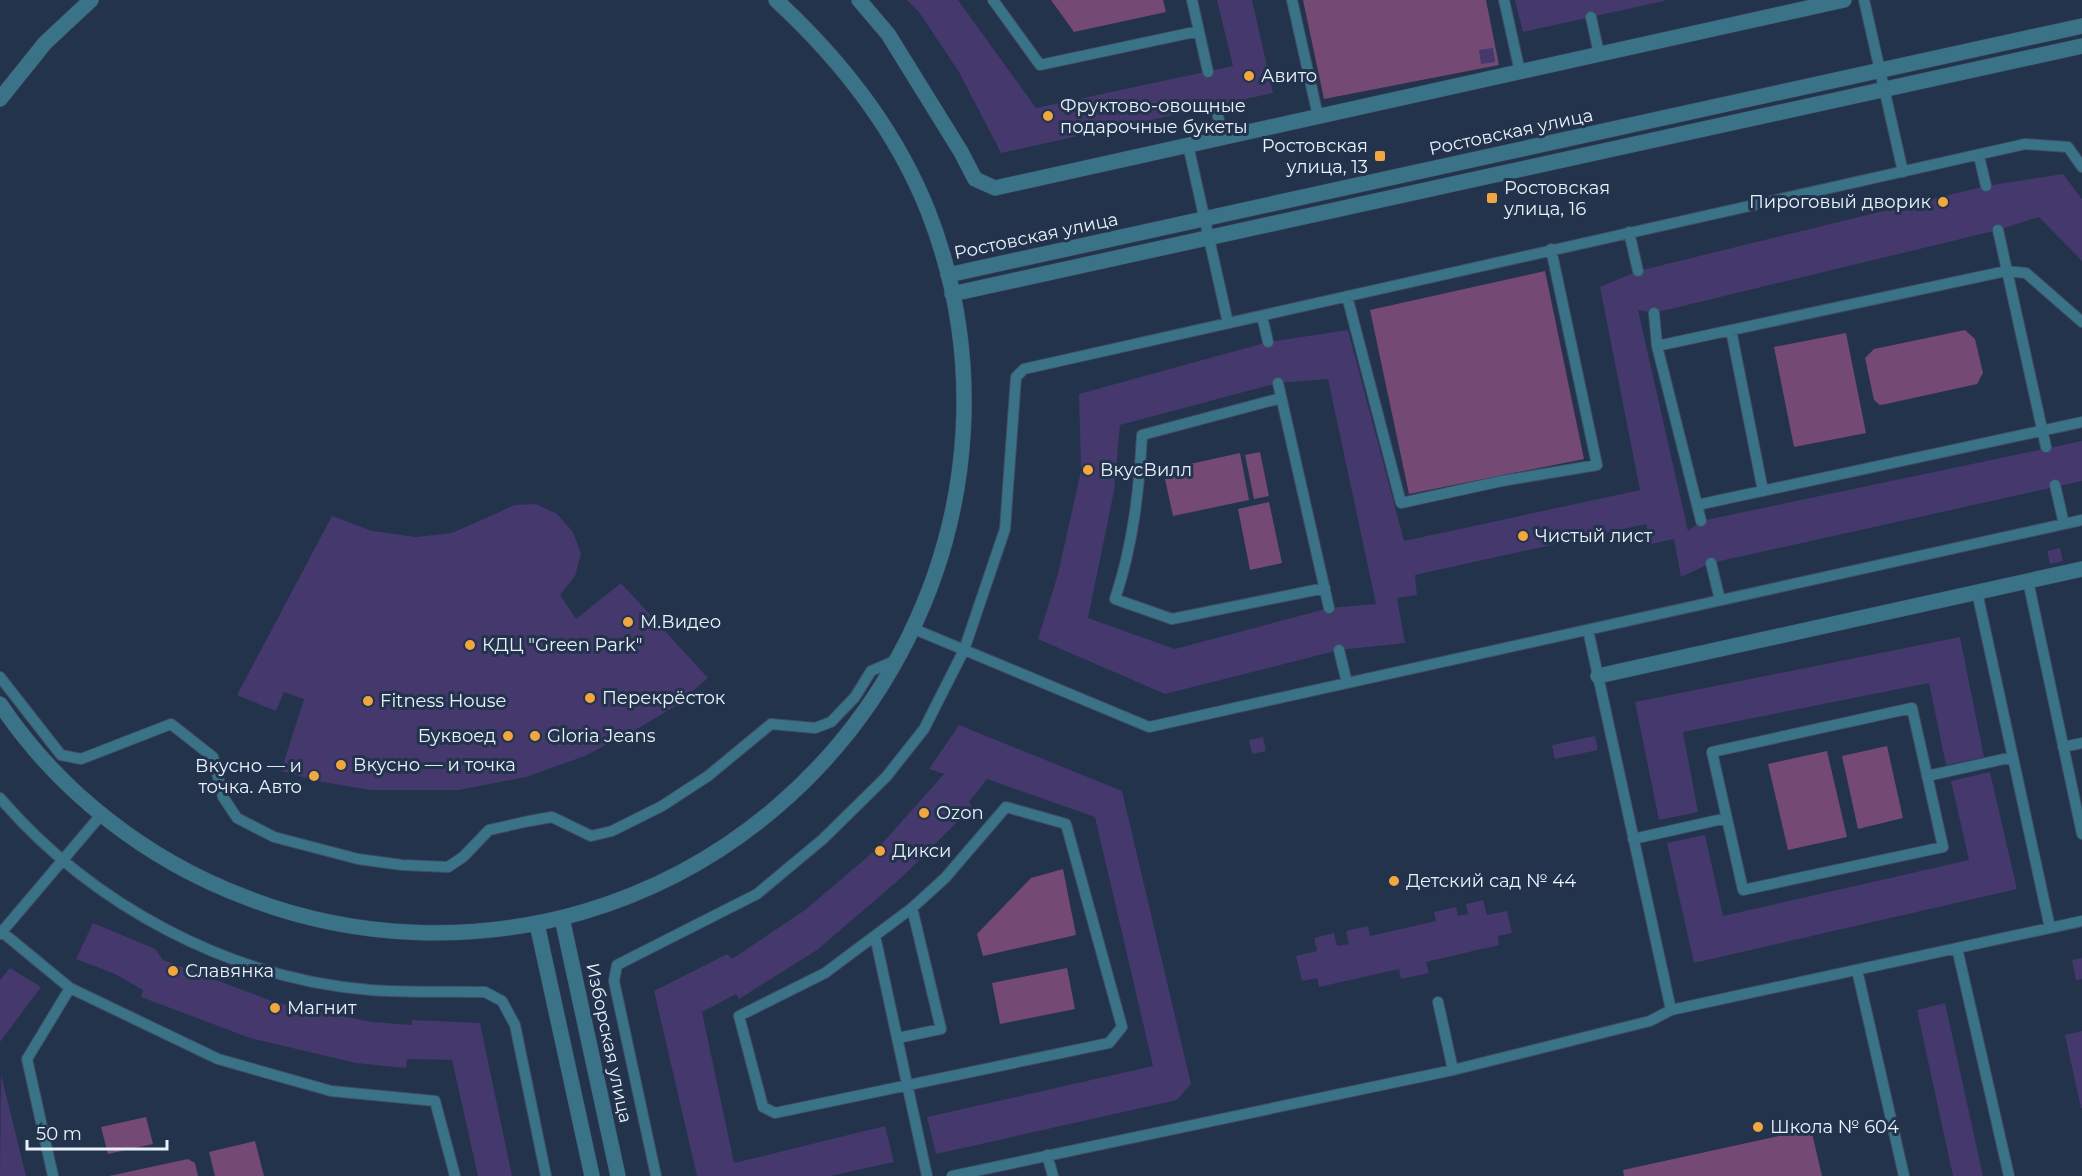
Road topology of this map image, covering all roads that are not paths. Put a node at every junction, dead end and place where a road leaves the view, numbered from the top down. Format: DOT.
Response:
graph roads {
  1 [pos="91,0"];
  2 [pos="776,0"];
  3 [pos="859,0"];
  4 [pos="993,0"];
  5 [pos="1192,0"];
  6 [pos="1292,0"];
  7 [pos="1504,0"];
  8 [pos="1844,0"];
  9 [pos="1864,0"];
  10 [pos="1591,17"];
  11 [pos="2082,26"];
  12 [pos="1198,31"];
  13 [pos="2082,46"];
  14 [pos="1599,54"];
  15 [pos="1880,71"];
  16 [pos="1208,72"];
  17 [pos="1520,72"];
  18 [pos="1884,89"];
  19 [pos="0,99"];
  20 [pos="1216,108"];
  21 [pos="1318,116"];
  22 [pos="1223,138"];
  23 [pos="1188,145"];
  24 [pos="1979,156"];
  25 [pos="2082,167"];
  26 [pos="1903,172"];
  27 [pos="1986,186"];
  28 [pos="1205,219"];
  29 [pos="1998,230"];
  30 [pos="1629,232"];
  31 [pos="1209,237"];
  32 [pos="1551,249"];
  33 [pos="1638,270"];
  34 [pos="2006,271"];
  35 [pos="948,276"];
  36 [pos="952,294"];
  37 [pos="1347,296"];
  38 [pos="1653,313"];
  39 [pos="1262,315"];
  40 [pos="2082,322"];
  41 [pos="1228,323"];
  42 [pos="1731,330"];
  43 [pos="1268,342"];
  44 [pos="1658,346"];
  45 [pos="1278,383"];
  46 [pos="1281,398"];
  47 [pos="2082,422"];
  48 [pos="2042,430"];
  49 [pos="2046,447"];
  50 [pos="2055,485"];
  51 [pos="1763,490"];
  52 [pos="1697,505"];
  53 [pos="2082,520"];
  54 [pos="1701,521"];
  55 [pos="2064,524"];
  56 [pos="1711,563"];
  57 [pos="2082,569"];
  58 [pos="2028,581"];
  59 [pos="1325,588"];
  60 [pos="1977,592"];
  61 [pos="1720,600"];
  62 [pos="1329,608"];
  63 [pos="914,629"];
  64 [pos="1588,630"];
  65 [pos="964,650"];
  66 [pos="1339,650"];
  67 [pos="897,660"];
  68 [pos="1598,676"];
  69 [pos="0,677"];
  70 [pos="1347,683"];
  71 [pos="0,704"];
  72 [pos="2082,743"];
  73 [pos="2063,747"];
  74 [pos="2013,757"];
  75 [pos="1927,776"];
  76 [pos="0,798"];
  77 [pos="101,815"];
  78 [pos="1727,818"];
  79 [pos="2082,834"];
  80 [pos="1633,839"];
  81 [pos="64,860"];
  82 [pos="912,908"];
  83 [pos="562,918"];
  84 [pos="2082,921"];
  85 [pos="537,924"];
  86 [pos="2050,928"];
  87 [pos="1,933"];
  88 [pos="874,936"];
  89 [pos="1957,948"];
  90 [pos="1857,969"];
  91 [pos="70,988"];
  92 [pos="1438,1002"];
  93 [pos="1671,1010"];
  94 [pos="898,1038"];
  95 [pos="1453,1070"];
  96 [pos="909,1085"];
  97 [pos="1047,1155"];
  98 [pos="53,1176"];
  99 [pos="455,1176"];
  100 [pos="546,1176"];
  101 [pos="592,1176"];
  102 [pos="618,1176"];
  103 [pos="656,1176"];
  104 [pos="927,1176"];
  105 [pos="952,1176"];
  106 [pos="1053,1176"];
  107 [pos="1904,1176"];
  108 [pos="2009,1176"];
  1 -- 19 [label="street"];
  2 -- 35 [label="street, Ростовская улица"];
  3 -- 23 [label="street"];
  4 -- 12 [label="lane"];
  5 -- 12 [label="lane"];
  6 -- 21 [label="lane"];
  7 -- 17 [label="lane"];
  8 -- 14 [label="street"];
  9 -- 15 [label="lane"];
  10 -- 14 [label="lane"];
  11 -- 15 [label="street, Ростовская улица"];
  12 -- 16 [label="lane"];
  13 -- 18 [label="street, Ростовская улица"];
  14 -- 17 [label="street"];
  15 -- 18 [label="lane"];
  15 -- 28 [label="street, Ростовская улица"];
  17 -- 21 [label="street"];
  18 -- 26 [label="lane"];
  18 -- 31 [label="street, Ростовская улица"];
  20 -- 22 [label="lane"];
  21 -- 22 [label="street"];
  22 -- 23 [label="street"];
  23 -- 28 [label="lane"];
  24 -- 25 [label="lane"];
  24 -- 26 [label="lane"];
  24 -- 27 [label="lane"];
  26 -- 30 [label="lane"];
  28 -- 31 [label="lane"];
  28 -- 35 [label="street, Ростовская улица"];
  29 -- 34 [label="lane"];
  30 -- 32 [label="lane"];
  30 -- 33 [label="lane"];
  31 -- 36 [label="street, Ростовская улица"];
  31 -- 41 [label="lane"];
  32 -- 37 [label="lane"];
  32 -- 37 [label="lane"];
  34 -- 40 [label="lane"];
  34 -- 42 [label="lane"];
  34 -- 48 [label="lane"];
  35 -- 36 [label="street, Ростовская улица"];
  36 -- 63 [label="street, Ростовская улица"];
  37 -- 39 [label="lane"];
  38 -- 44 [label="lane"];
  39 -- 41 [label="lane"];
  39 -- 43 [label="lane"];
  41 -- 65 [label="lane"];
  42 -- 44 [label="lane"];
  42 -- 51 [label="lane"];
  44 -- 52 [label="lane"];
  45 -- 46 [label="lane"];
  46 -- 59 [label="lane"];
  46 -- 59 [label="lane"];
  47 -- 48 [label="lane"];
  48 -- 49 [label="lane"];
  48 -- 51 [label="lane"];
  50 -- 55 [label="lane"];
  51 -- 52 [label="lane"];
  52 -- 54 [label="lane"];
  53 -- 55 [label="lane"];
  55 -- 61 [label="lane"];
  56 -- 61 [label="lane"];
  57 -- 58 [label="street"];
  58 -- 60 [label="street"];
  58 -- 73 [label="lane"];
  59 -- 62 [label="lane"];
  60 -- 68 [label="street"];
  60 -- 74 [label="lane"];
  61 -- 64 [label="lane"];
  63 -- 65 [label="lane"];
  63 -- 67 [label="street, Ростовская улица"];
  64 -- 68 [label="lane"];
  64 -- 70 [label="lane"];
  65 -- 70 [label="lane"];
  65 -- 103 [label="lane"];
  66 -- 70 [label="lane"];
  67 -- 69 [label="lane"];
  67 -- 83 [label="street, Ростовская улица"];
  68 -- 80 [label="lane"];
  71 -- 77 [label="street, Ростовская улица"];
  72 -- 73 [label="lane"];
  73 -- 79 [label="lane"];
  74 -- 75 [label="lane"];
  74 -- 86 [label="lane"];
  75 -- 78 [label="lane"];
  75 -- 78 [label="lane"];
  76 -- 81 [label="lane"];
  77 -- 81 [label="lane"];
  77 -- 85 [label="street, Ростовская улица"];
  78 -- 80 [label="lane"];
  80 -- 93 [label="lane"];
  81 -- 87 [label="lane"];
  81 -- 100 [label="lane"];
  82 -- 88 [label="lane"];
  82 -- 94 [label="lane"];
  82 -- 96 [label="lane"];
  83 -- 85 [label="street, Ростовская улица"];
  83 -- 102 [label="street, Изборская улица"];
  84 -- 86 [label="lane"];
  85 -- 101 [label="street"];
  86 -- 89 [label="lane"];
  87 -- 91 [label="lane"];
  88 -- 94 [label="lane"];
  88 -- 96 [label="lane"];
  89 -- 90 [label="lane"];
  89 -- 108 [label="lane"];
  90 -- 93 [label="lane"];
  90 -- 107 [label="lane"];
  91 -- 98 [label="lane"];
  91 -- 99 [label="lane"];
  92 -- 95 [label="lane"];
  93 -- 95 [label="lane"];
  94 -- 96 [label="lane"];
  95 -- 97 [label="lane"];
  96 -- 104 [label="lane"];
  97 -- 105 [label="lane"];
  97 -- 106 [label="lane"];
}
